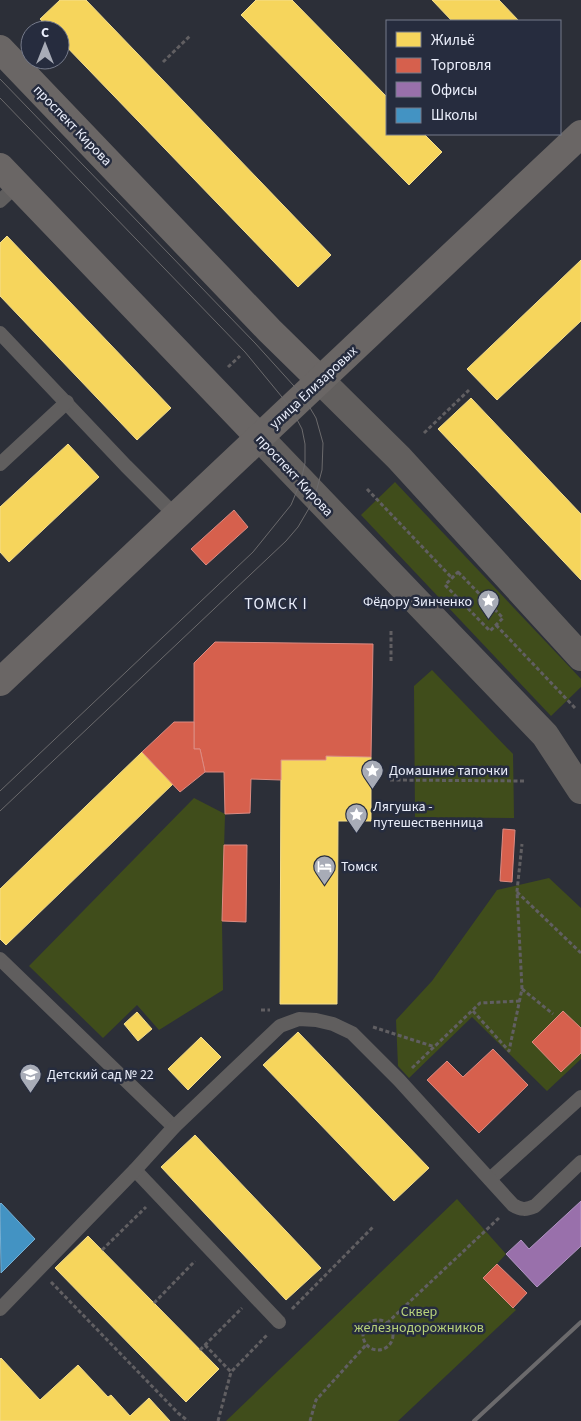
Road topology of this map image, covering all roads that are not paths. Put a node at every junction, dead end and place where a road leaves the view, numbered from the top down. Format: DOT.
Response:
graph roads {
  1 [pos="0,49"];
  2 [pos="581,134"];
  3 [pos="6,184"];
  4 [pos="0,333"];
  5 [pos="320,380"];
  6 [pos="67,402"];
  7 [pos="260,437"];
  8 [pos="0,464"];
  9 [pos="176,516"];
  10 [pos="581,656"];
  11 [pos="0,682"];
  12 [pos="581,790"];
  13 [pos="0,959"];
  14 [pos="581,1097"];
  15 [pos="174,1127"];
  16 [pos="581,1162"];
  17 [pos="135,1170"];
  18 [pos="490,1179"];
  19 [pos="0,1309"];
  20 [pos="279,1322"];
  1 -- 5 [label="main road, проспект Кирова"];
  2 -- 5 [label="main road, улица Елизаровых"];
  3 -- 7 [label="main road, проспект Кирова"];
  4 -- 6 [label="lane"];
  5 -- 7 [label="main road, улица Елизаровых"];
  5 -- 10 [label="main road, проспект Кирова"];
  6 -- 8 [label="lane"];
  6 -- 9 [label="lane"];
  7 -- 9 [label="main road, улица Елизаровых"];
  7 -- 12 [label="main road, проспект Кирова"];
  9 -- 11 [label="main road, улица Елизаровых"];
  13 -- 15 [label="lane"];
  14 -- 18 [label="lane"];
  15 -- 17 [label="lane"];
  15 -- 18 [label="lane"];
  16 -- 18 [label="lane"];
  17 -- 19 [label="lane"];
  17 -- 20 [label="lane"];
}
